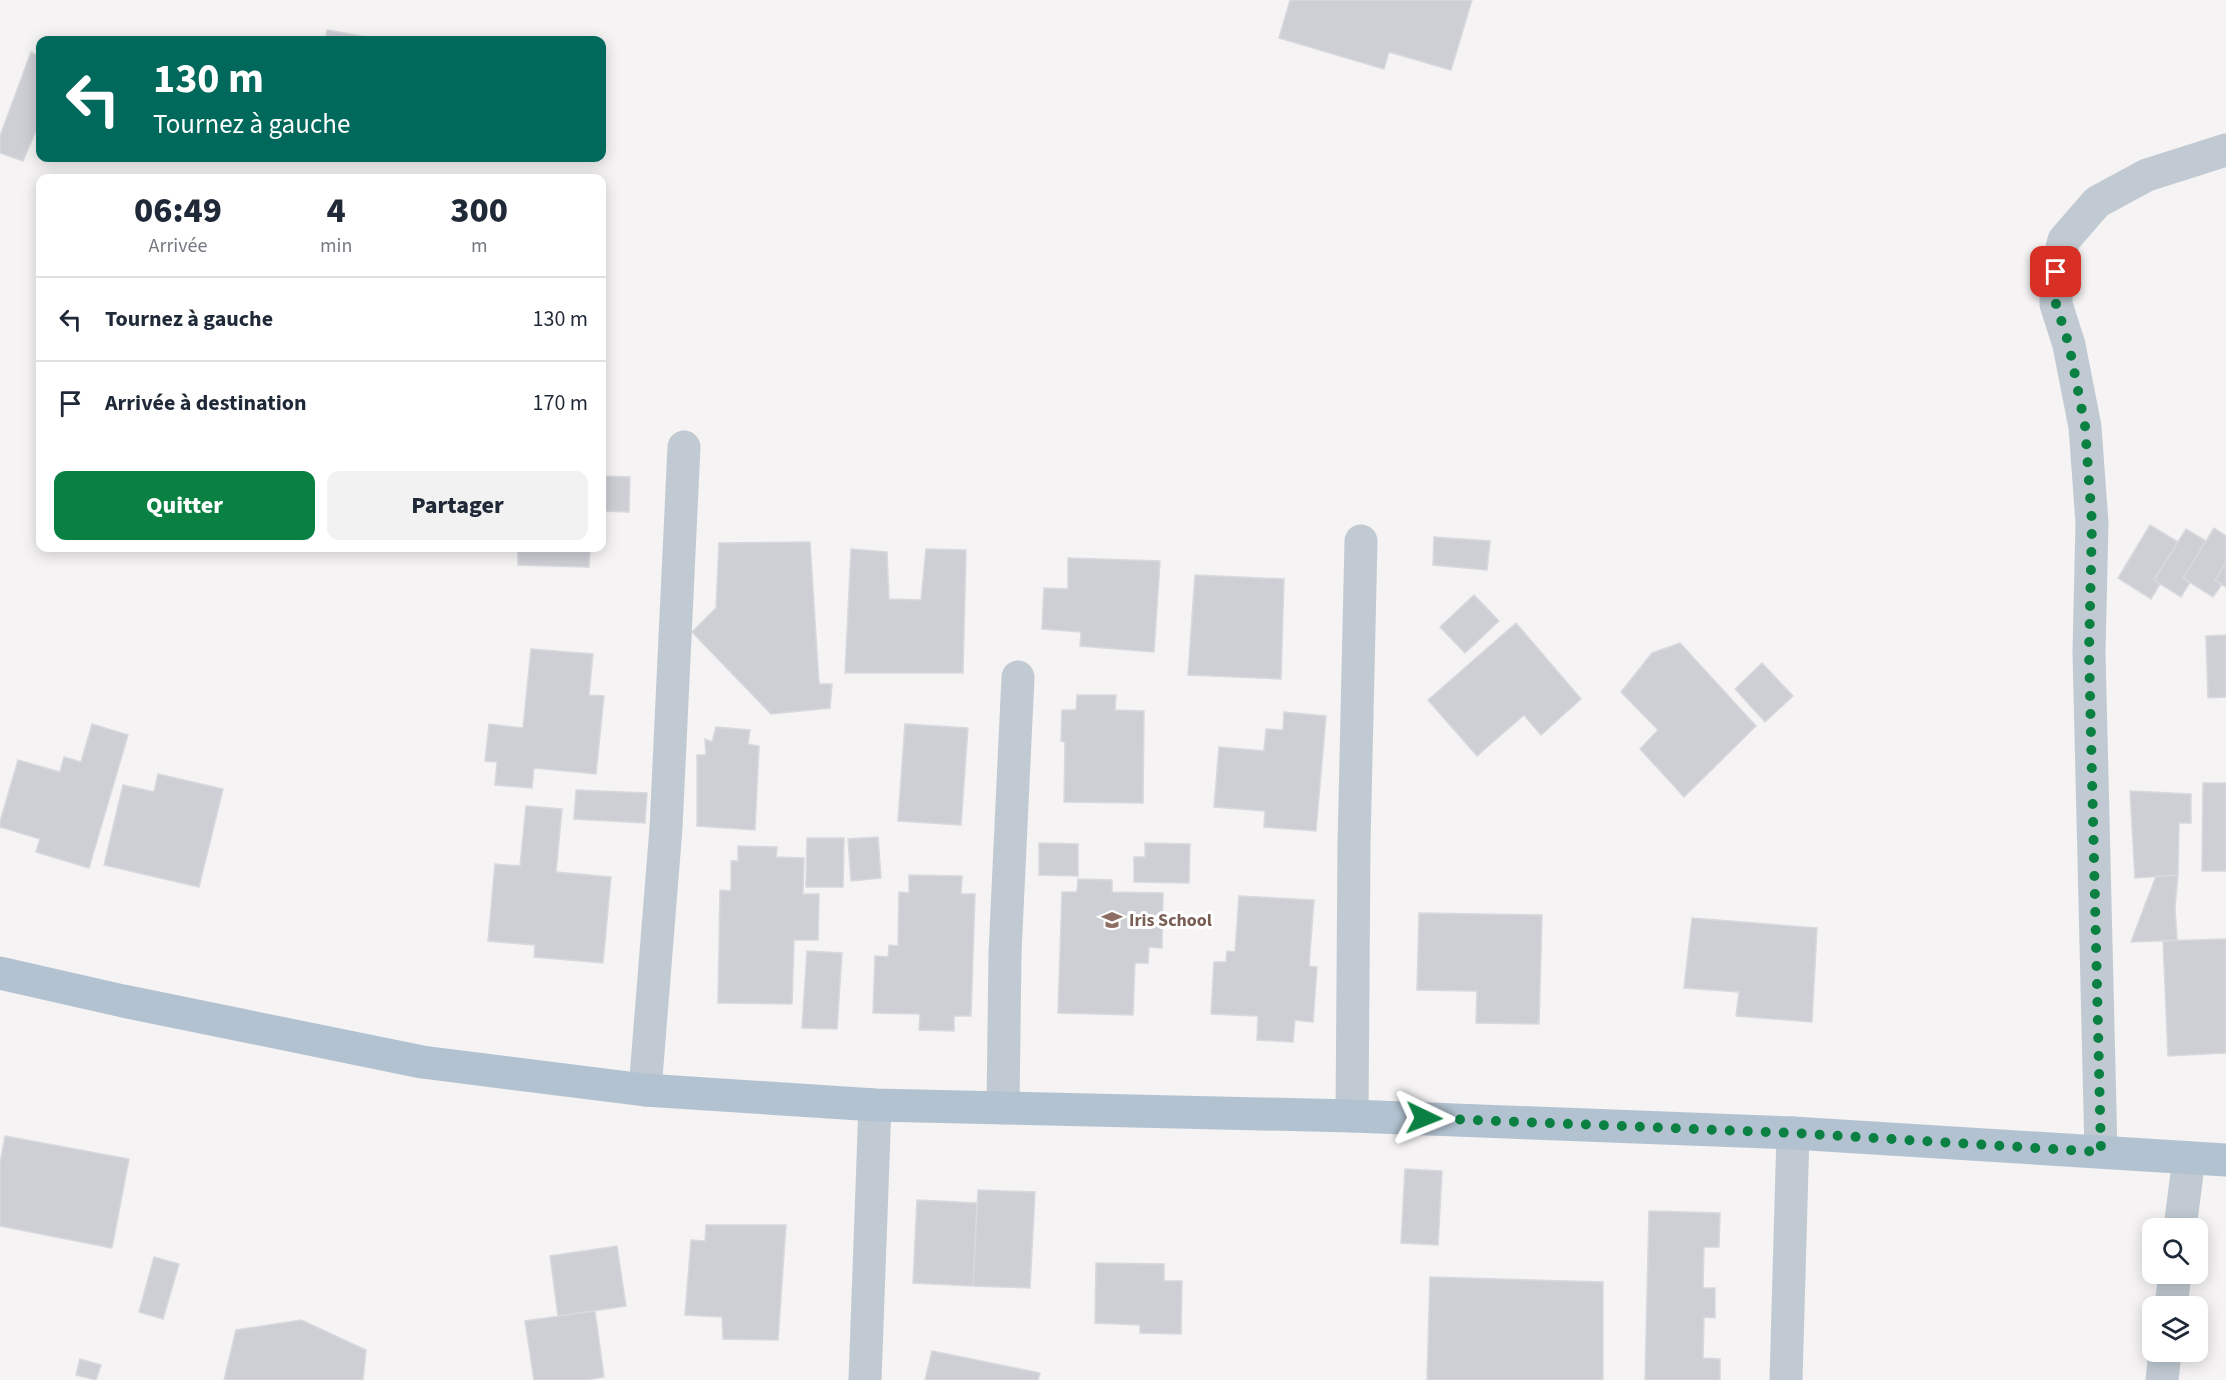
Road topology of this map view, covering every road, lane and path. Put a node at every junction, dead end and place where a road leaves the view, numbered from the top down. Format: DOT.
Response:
graph roads {
  1 [pos="2226,150"];
  2 [pos="684,447"];
  3 [pos="1361,541"];
  4 [pos="1018,677"];
  5 [pos="0,973"];
  6 [pos="645,1090"];
  7 [pos="875,1105"];
  8 [pos="1003,1107"];
  9 [pos="1352,1116"];
  10 [pos="1793,1133"];
  11 [pos="2101,1152"];
  12 [pos="2189,1158"];
  13 [pos="2226,1160"];
  14 [pos="2181,1218"];
  15 [pos="2164,1362"];
  16 [pos="865,1380"];
  17 [pos="1786,1380"];
  18 [pos="2162,1380"];
  1 -- 11 [label="street"];
  2 -- 6 [label="street"];
  3 -- 9 [label="street"];
  4 -- 8 [label="street"];
  5 -- 6 [label="main road"];
  6 -- 7 [label="main road"];
  7 -- 8 [label="main road"];
  7 -- 16 [label="street"];
  8 -- 9 [label="main road"];
  9 -- 10 [label="main road"];
  10 -- 11 [label="main road"];
  10 -- 17 [label="street"];
  11 -- 12 [label="main road"];
  12 -- 13 [label="main road"];
  12 -- 14 [label="street"];
  15 -- 18 [label="street"];
}
